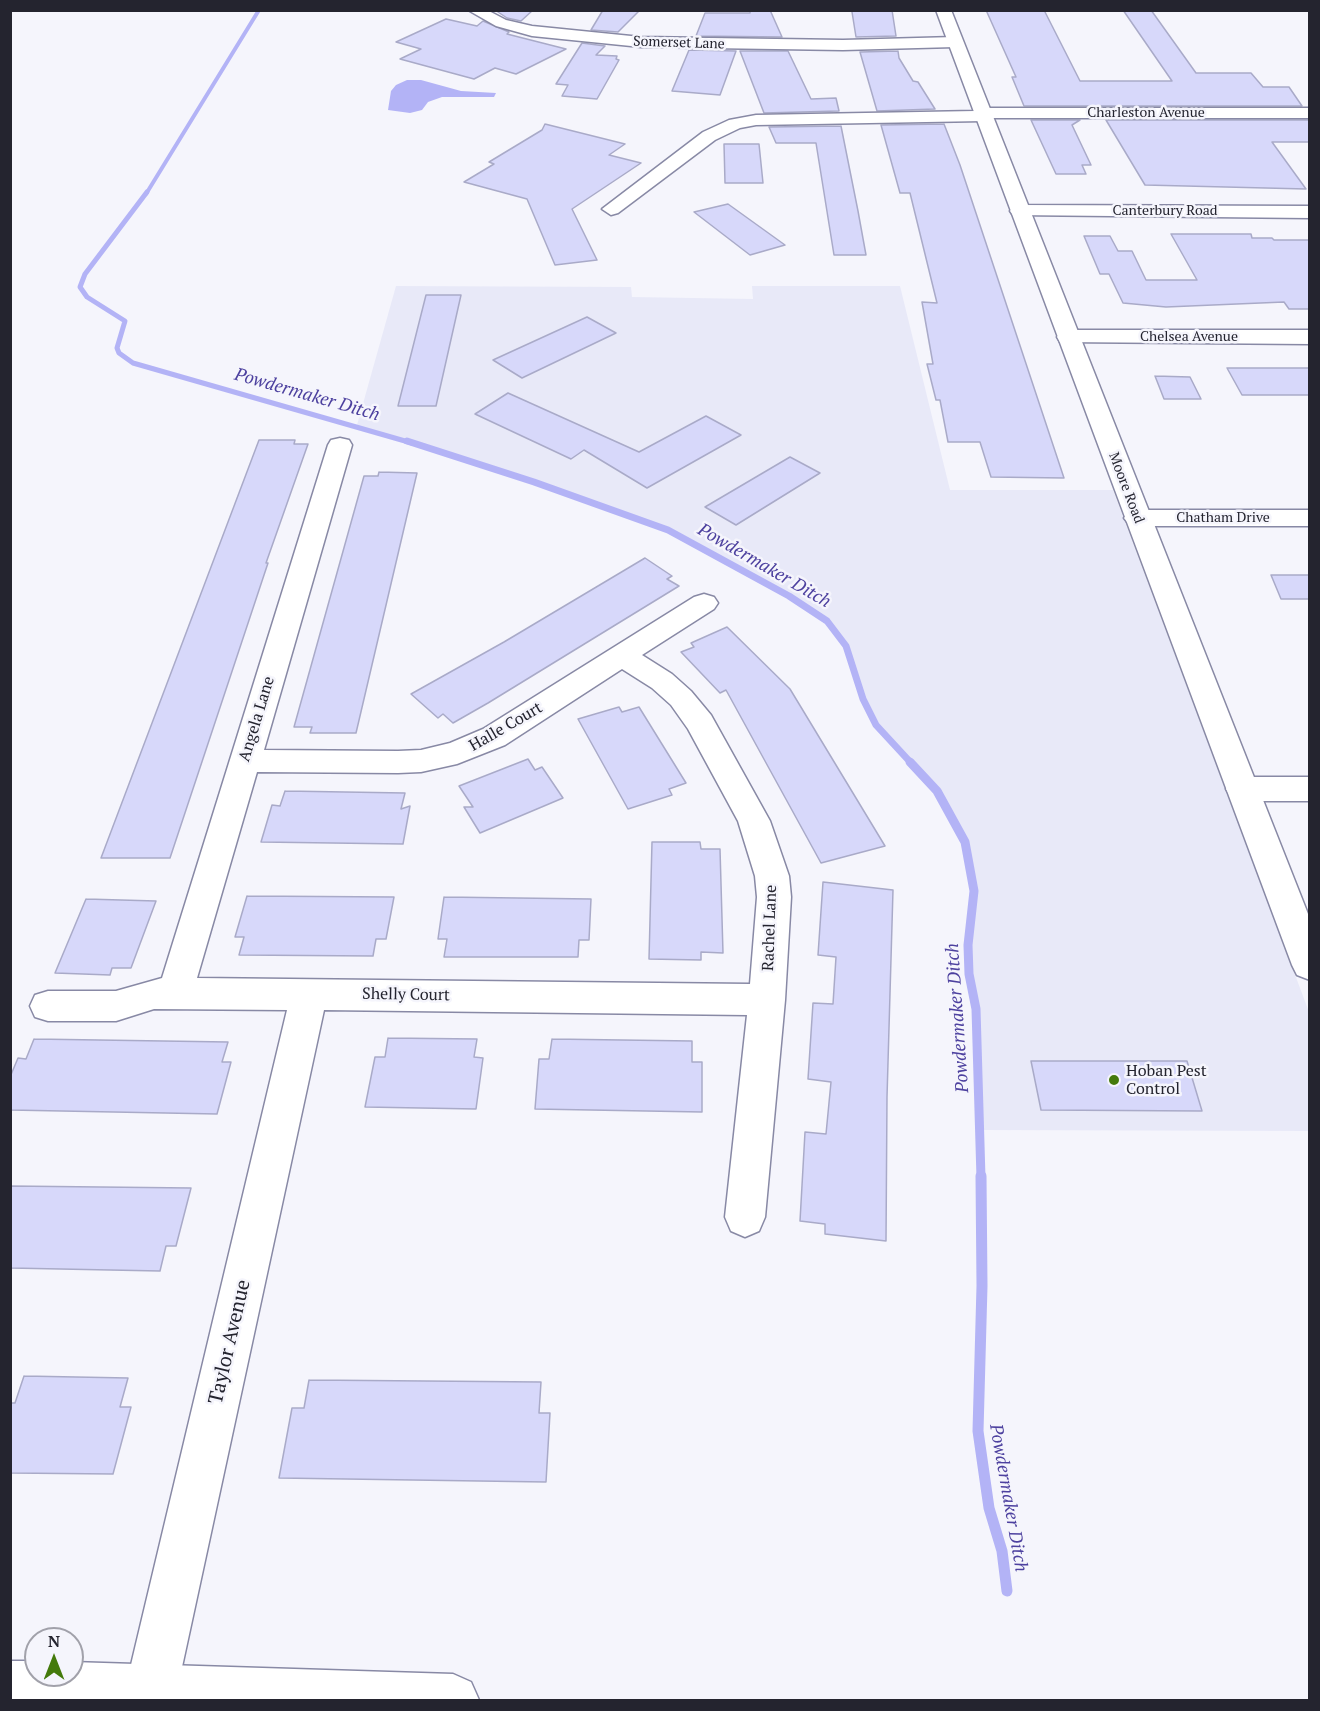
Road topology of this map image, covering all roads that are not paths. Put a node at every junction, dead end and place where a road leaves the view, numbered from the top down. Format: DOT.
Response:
graph roads {
  1 [pos="475,10"];
  2 [pos="943,10"];
  3 [pos="956,46"];
  4 [pos="1310,113"];
  5 [pos="982,114"];
  6 [pos="611,210"];
  7 [pos="1020,211"];
  8 [pos="1310,212"];
  9 [pos="1068,337"];
  10 [pos="1310,338"];
  11 [pos="340,445"];
  12 [pos="1137,518"];
  13 [pos="1310,518"];
  14 [pos="704,603"];
  15 [pos="621,656"];
  16 [pos="245,761"];
  17 [pos="1242,789"];
  18 [pos="1310,789"];
  19 [pos="1310,965"];
  20 [pos="175,993"];
  21 [pos="309,994"];
  22 [pos="767,1000"];
  23 [pos="48,1006"];
  24 [pos="745,1217"];
  25 [pos="10,1686"];
  26 [pos="151,1690"];
  27 [pos="453,1701"];
  1 -- 3 [label="street, Somerset Lane"];
  2 -- 3 [label="street, Moore Road"];
  3 -- 5 [label="street, Moore Road"];
  4 -- 5 [label="street, Charleston Avenue"];
  5 -- 6 [label="street, Charleston Avenue"];
  5 -- 7 [label="street, Moore Road"];
  7 -- 8 [label="street, Canterbury Road"];
  7 -- 9 [label="street, Moore Road"];
  9 -- 10 [label="street, Chelsea Avenue"];
  9 -- 12 [label="street, Moore Road"];
  11 -- 16 [label="street, Angela Lane"];
  12 -- 13 [label="street, Chatham Drive"];
  12 -- 17 [label="street, Moore Road"];
  14 -- 15 [label="street, Halle Court"];
  15 -- 16 [label="street, Halle Court"];
  15 -- 22 [label="street, Rachel Lane"];
  16 -- 20 [label="street, Angela Lane"];
  17 -- 18 [label="street"];
  17 -- 19 [label="street, Moore Road"];
  20 -- 21 [label="street, Shelly Court"];
  20 -- 23 [label="street, Shelly Court"];
  21 -- 22 [label="street, Shelly Court"];
  21 -- 26 [label="street, Taylor Avenue"];
  22 -- 24 [label="street, Rachel Lane"];
  25 -- 26 [label="street"];
  26 -- 27 [label="street"];
}
